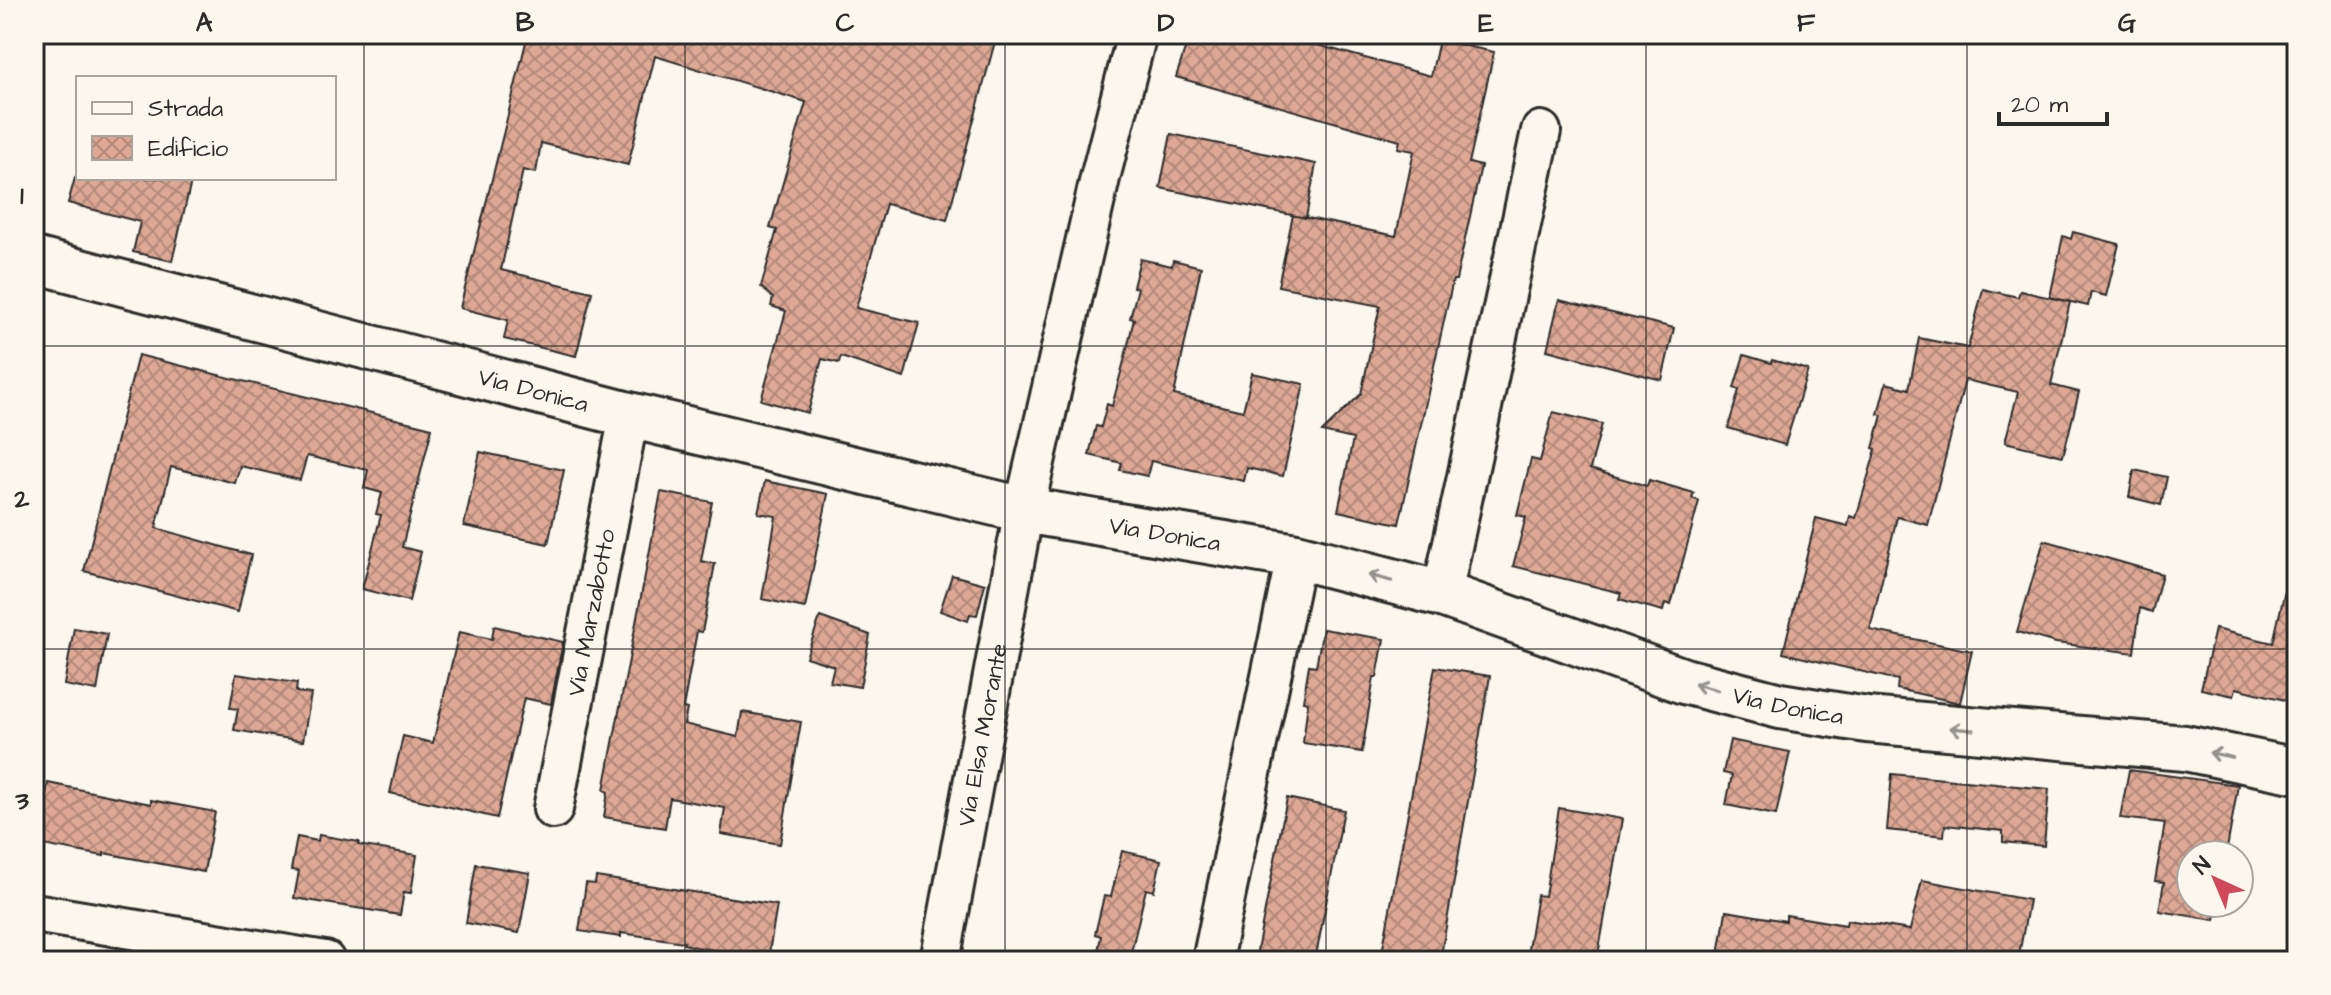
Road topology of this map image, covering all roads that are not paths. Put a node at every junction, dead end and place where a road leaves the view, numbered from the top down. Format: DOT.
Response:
graph roads {
  1 [pos="1137,34"];
  2 [pos="1541,131"];
  3 [pos="34,260"];
  4 [pos="629,415"];
  5 [pos="1024,510"];
  6 [pos="1296,556"];
  7 [pos="1442,594"];
  8 [pos="2297,771"];
  9 [pos="553,809"];
  10 [pos="34,913"];
  11 [pos="325,961"];
  12 [pos="940,961"];
  13 [pos="1212,961"];
  1 -- 5 [label="street, Via Elsa Morante"];
  2 -- 7 [label="street"];
  3 -- 4 [label="street, Via Donica"];
  4 -- 5 [label="street, Via Donica"];
  4 -- 9 [label="street, Via Marzabotto"];
  5 -- 6 [label="street, Via Donica"];
  5 -- 12 [label="street, Via Elsa Morante"];
  7 -- 6 [label="street, Via Donica, one-way"];
  6 -- 13 [label="street"];
  8 -- 7 [label="street, Via Donica, one-way"];
  10 -- 11 [label="street"];
}
